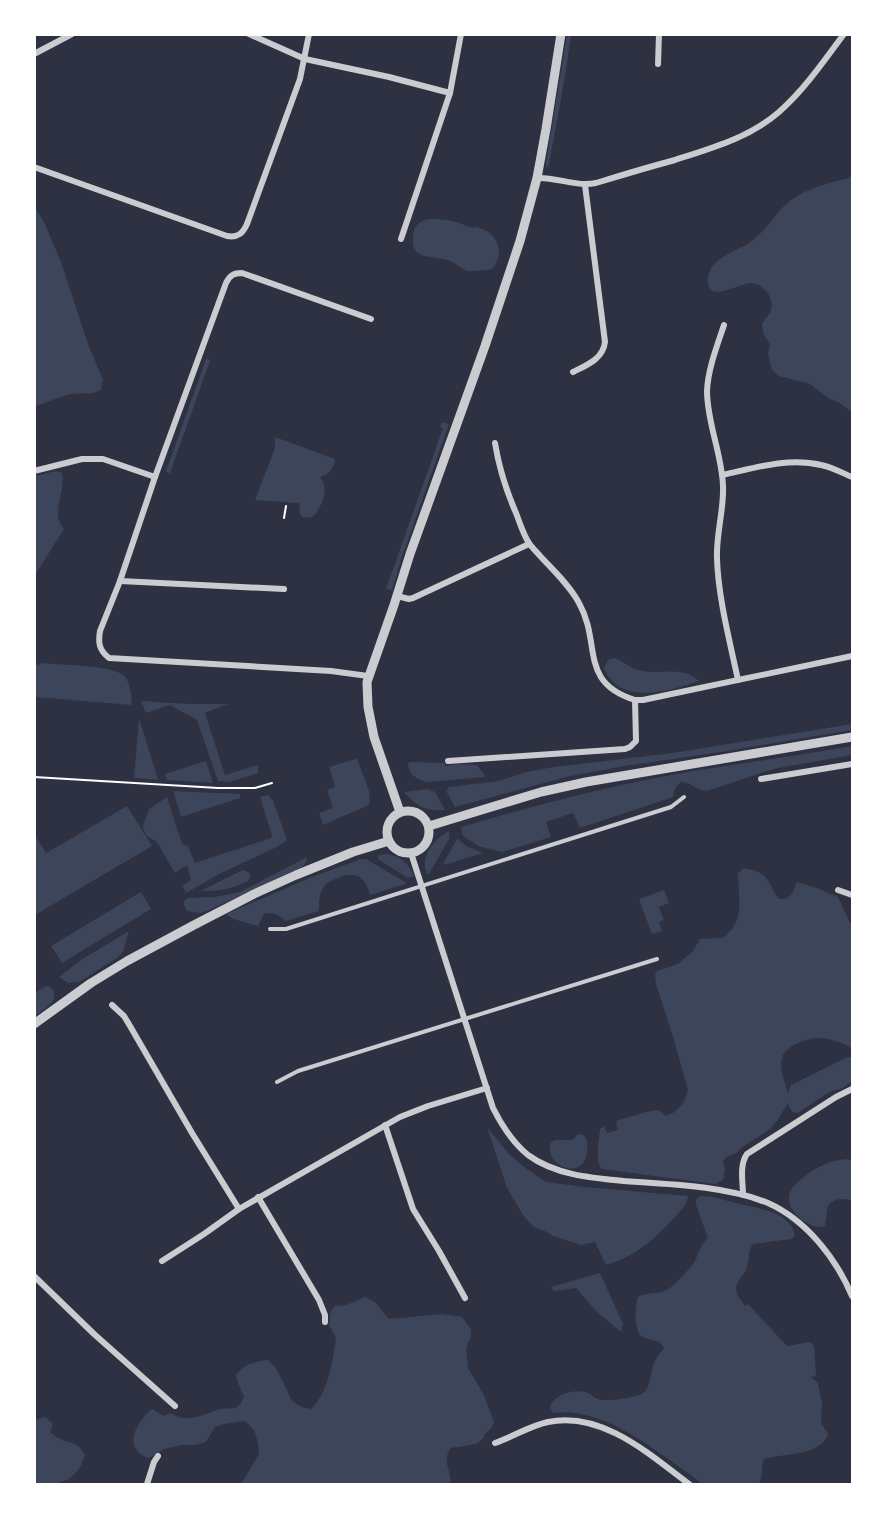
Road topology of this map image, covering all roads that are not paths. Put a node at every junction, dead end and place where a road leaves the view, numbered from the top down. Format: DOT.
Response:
graph roads {
  1 [pos="72,34"];
  2 [pos="249,34"];
  3 [pos="309,34"];
  4 [pos="461,34"];
  5 [pos="561,34"];
  6 [pos="659,34"];
  7 [pos="844,34"];
  8 [pos="34,54"];
  9 [pos="305,58"];
  10 [pos="658,64"];
  11 [pos="450,93"];
  12 [pos="34,167"];
  13 [pos="537,178"];
  14 [pos="585,185"];
  15 [pos="401,239"];
  16 [pos="371,319"];
  17 [pos="724,325"];
  18 [pos="573,372"];
  19 [pos="495,442"];
  20 [pos="34,471"];
  21 [pos="722,475"];
  22 [pos="155,477"];
  23 [pos="852,477"];
  24 [pos="529,544"];
  25 [pos="120,581"];
  26 [pos="284,589"];
  27 [pos="397,596"];
  28 [pos="852,656"];
  29 [pos="369,676"];
  30 [pos="738,680"];
  31 [pos="635,700"];
  32 [pos="852,737"];
  33 [pos="448,761"];
  34 [pos="852,764"];
  35 [pos="761,779"];
  36 [pos="684,797"];
  37 [pos="400,812"];
  38 [pos="429,826"];
  39 [pos="388,840"];
  40 [pos="411,853"];
  41 [pos="421,886"];
  42 [pos="838,890"];
  43 [pos="852,895"];
  44 [pos="270,929"];
  45 [pos="657,959"];
  46 [pos="112,1005"];
  47 [pos="466,1019"];
  48 [pos="34,1024"];
  49 [pos="277,1082"];
  50 [pos="487,1088"];
  51 [pos="852,1089"];
  52 [pos="385,1125"];
  53 [pos="743,1195"];
  54 [pos="258,1197"];
  55 [pos="239,1209"];
  56 [pos="162,1261"];
  57 [pos="34,1276"];
  58 [pos="852,1296"];
  59 [pos="465,1298"];
  60 [pos="325,1322"];
  61 [pos="175,1406"];
  62 [pos="495,1443"];
  63 [pos="158,1456"];
  64 [pos="147,1485"];
  65 [pos="689,1485"];
  1 -- 8 [label="street"];
  2 -- 9 [label="street"];
  3 -- 9 [label="street"];
  4 -- 11 [label="street"];
  5 -- 13 [label="street"];
  6 -- 10 [label="street"];
  7 -- 14 [label="street"];
  9 -- 11 [label="street"];
  9 -- 12 [label="street"];
  11 -- 15 [label="street"];
  13 -- 14 [label="street"];
  13 -- 27 [label="street"];
  14 -- 18 [label="street"];
  16 -- 22 [label="street"];
  17 -- 21 [label="street"];
  19 -- 24 [label="street"];
  20 -- 22 [label="street"];
  21 -- 23 [label="street"];
  21 -- 30 [label="street"];
  22 -- 25 [label="street"];
  24 -- 27 [label="street"];
  24 -- 31 [label="street"];
  25 -- 26 [label="street"];
  25 -- 29 [label="street"];
  27 -- 29 [label="street"];
  28 -- 30 [label="street"];
  29 -- 37 [label="street"];
  30 -- 31 [label="street"];
  31 -- 33 [label="street"];
  32 -- 38 [label="street"];
  34 -- 35 [label="street"];
  36 -- 41 [label="lane"];
  37 -- 38 [label="street"];
  37 -- 39 [label="street"];
  38 -- 40 [label="street"];
  39 -- 40 [label="street"];
  39 -- 48 [label="street"];
  40 -- 41 [label="street"];
  41 -- 44 [label="lane"];
  41 -- 47 [label="street"];
  42 -- 43 [label="street"];
  45 -- 47 [label="lane"];
  46 -- 55 [label="street"];
  47 -- 49 [label="lane"];
  47 -- 50 [label="street"];
  50 -- 52 [label="street"];
  50 -- 53 [label="street"];
  51 -- 53 [label="street"];
  52 -- 54 [label="street"];
  52 -- 59 [label="street"];
  53 -- 58 [label="street"];
  54 -- 55 [label="street"];
  54 -- 60 [label="street"];
  55 -- 56 [label="street"];
  57 -- 61 [label="street"];
  62 -- 65 [label="street"];
  63 -- 64 [label="street"];
}
